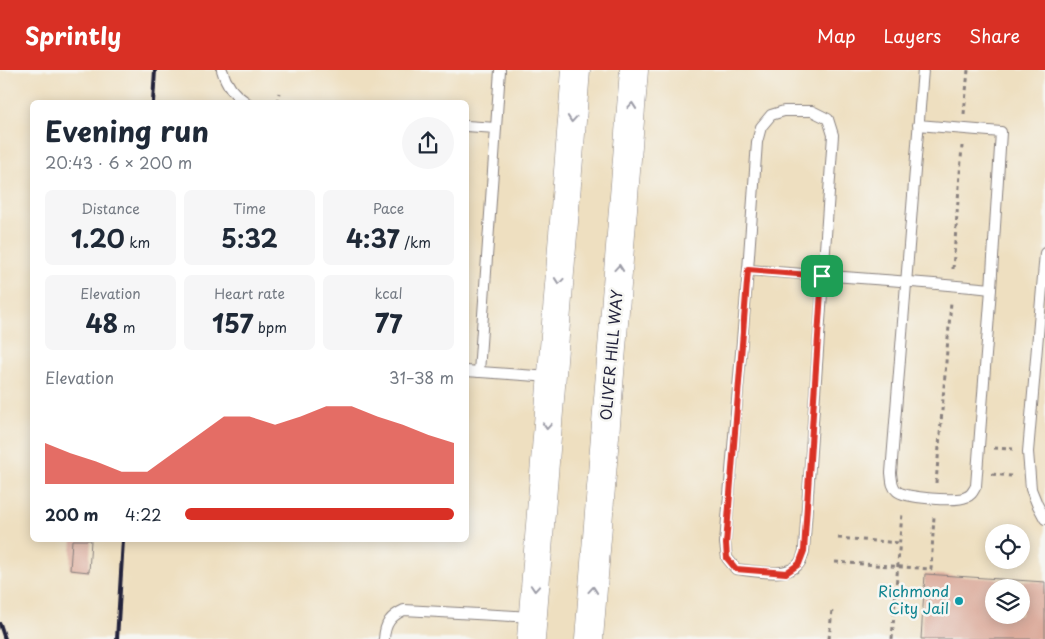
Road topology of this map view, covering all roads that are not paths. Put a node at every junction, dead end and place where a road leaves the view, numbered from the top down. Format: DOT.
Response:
graph roads {
  1 [pos="222,70"];
  2 [pos="500,70"];
  3 [pos="576,70"];
  4 [pos="634,70"];
  5 [pos="923,70"];
  6 [pos="243,100"];
  7 [pos="918,125"];
  8 [pos="469,126"];
  9 [pos="496,128"];
  10 [pos="1045,253"];
  11 [pos="748,270"];
  12 [pos="822,276"];
  13 [pos="906,282"];
  14 [pos="991,289"];
  15 [pos="469,371"];
  16 [pos="479,372"];
  17 [pos="551,377"];
  18 [pos="1045,519"];
  19 [pos="532,628"];
  20 [pos="384,639"];
  21 [pos="589,639"];
  1 -- 6 [label="lane"];
  2 -- 9 [label="lane"];
  3 -- 17 [label="main road, one-way"];
  21 -- 4 [label="main road, OLIVER HILL WAY, one-way"];
  5 -- 7 [label="lane"];
  7 -- 13 [label="lane"];
  7 -- 14 [label="lane"];
  8 -- 9 [label="lane"];
  9 -- 16 [label="lane"];
  10 -- 18 [label="lane"];
  11 -- 12 [label="lane"];
  11 -- 12 [label="lane"];
  11 -- 12 [label="lane"];
  12 -- 13 [label="lane"];
  13 -- 14 [label="lane"];
  13 -- 14 [label="lane"];
  15 -- 16 [label="lane"];
  16 -- 17 [label="lane"];
  17 -- 19 [label="main road, one-way"];
  19 -- 20 [label="lane"];
}
